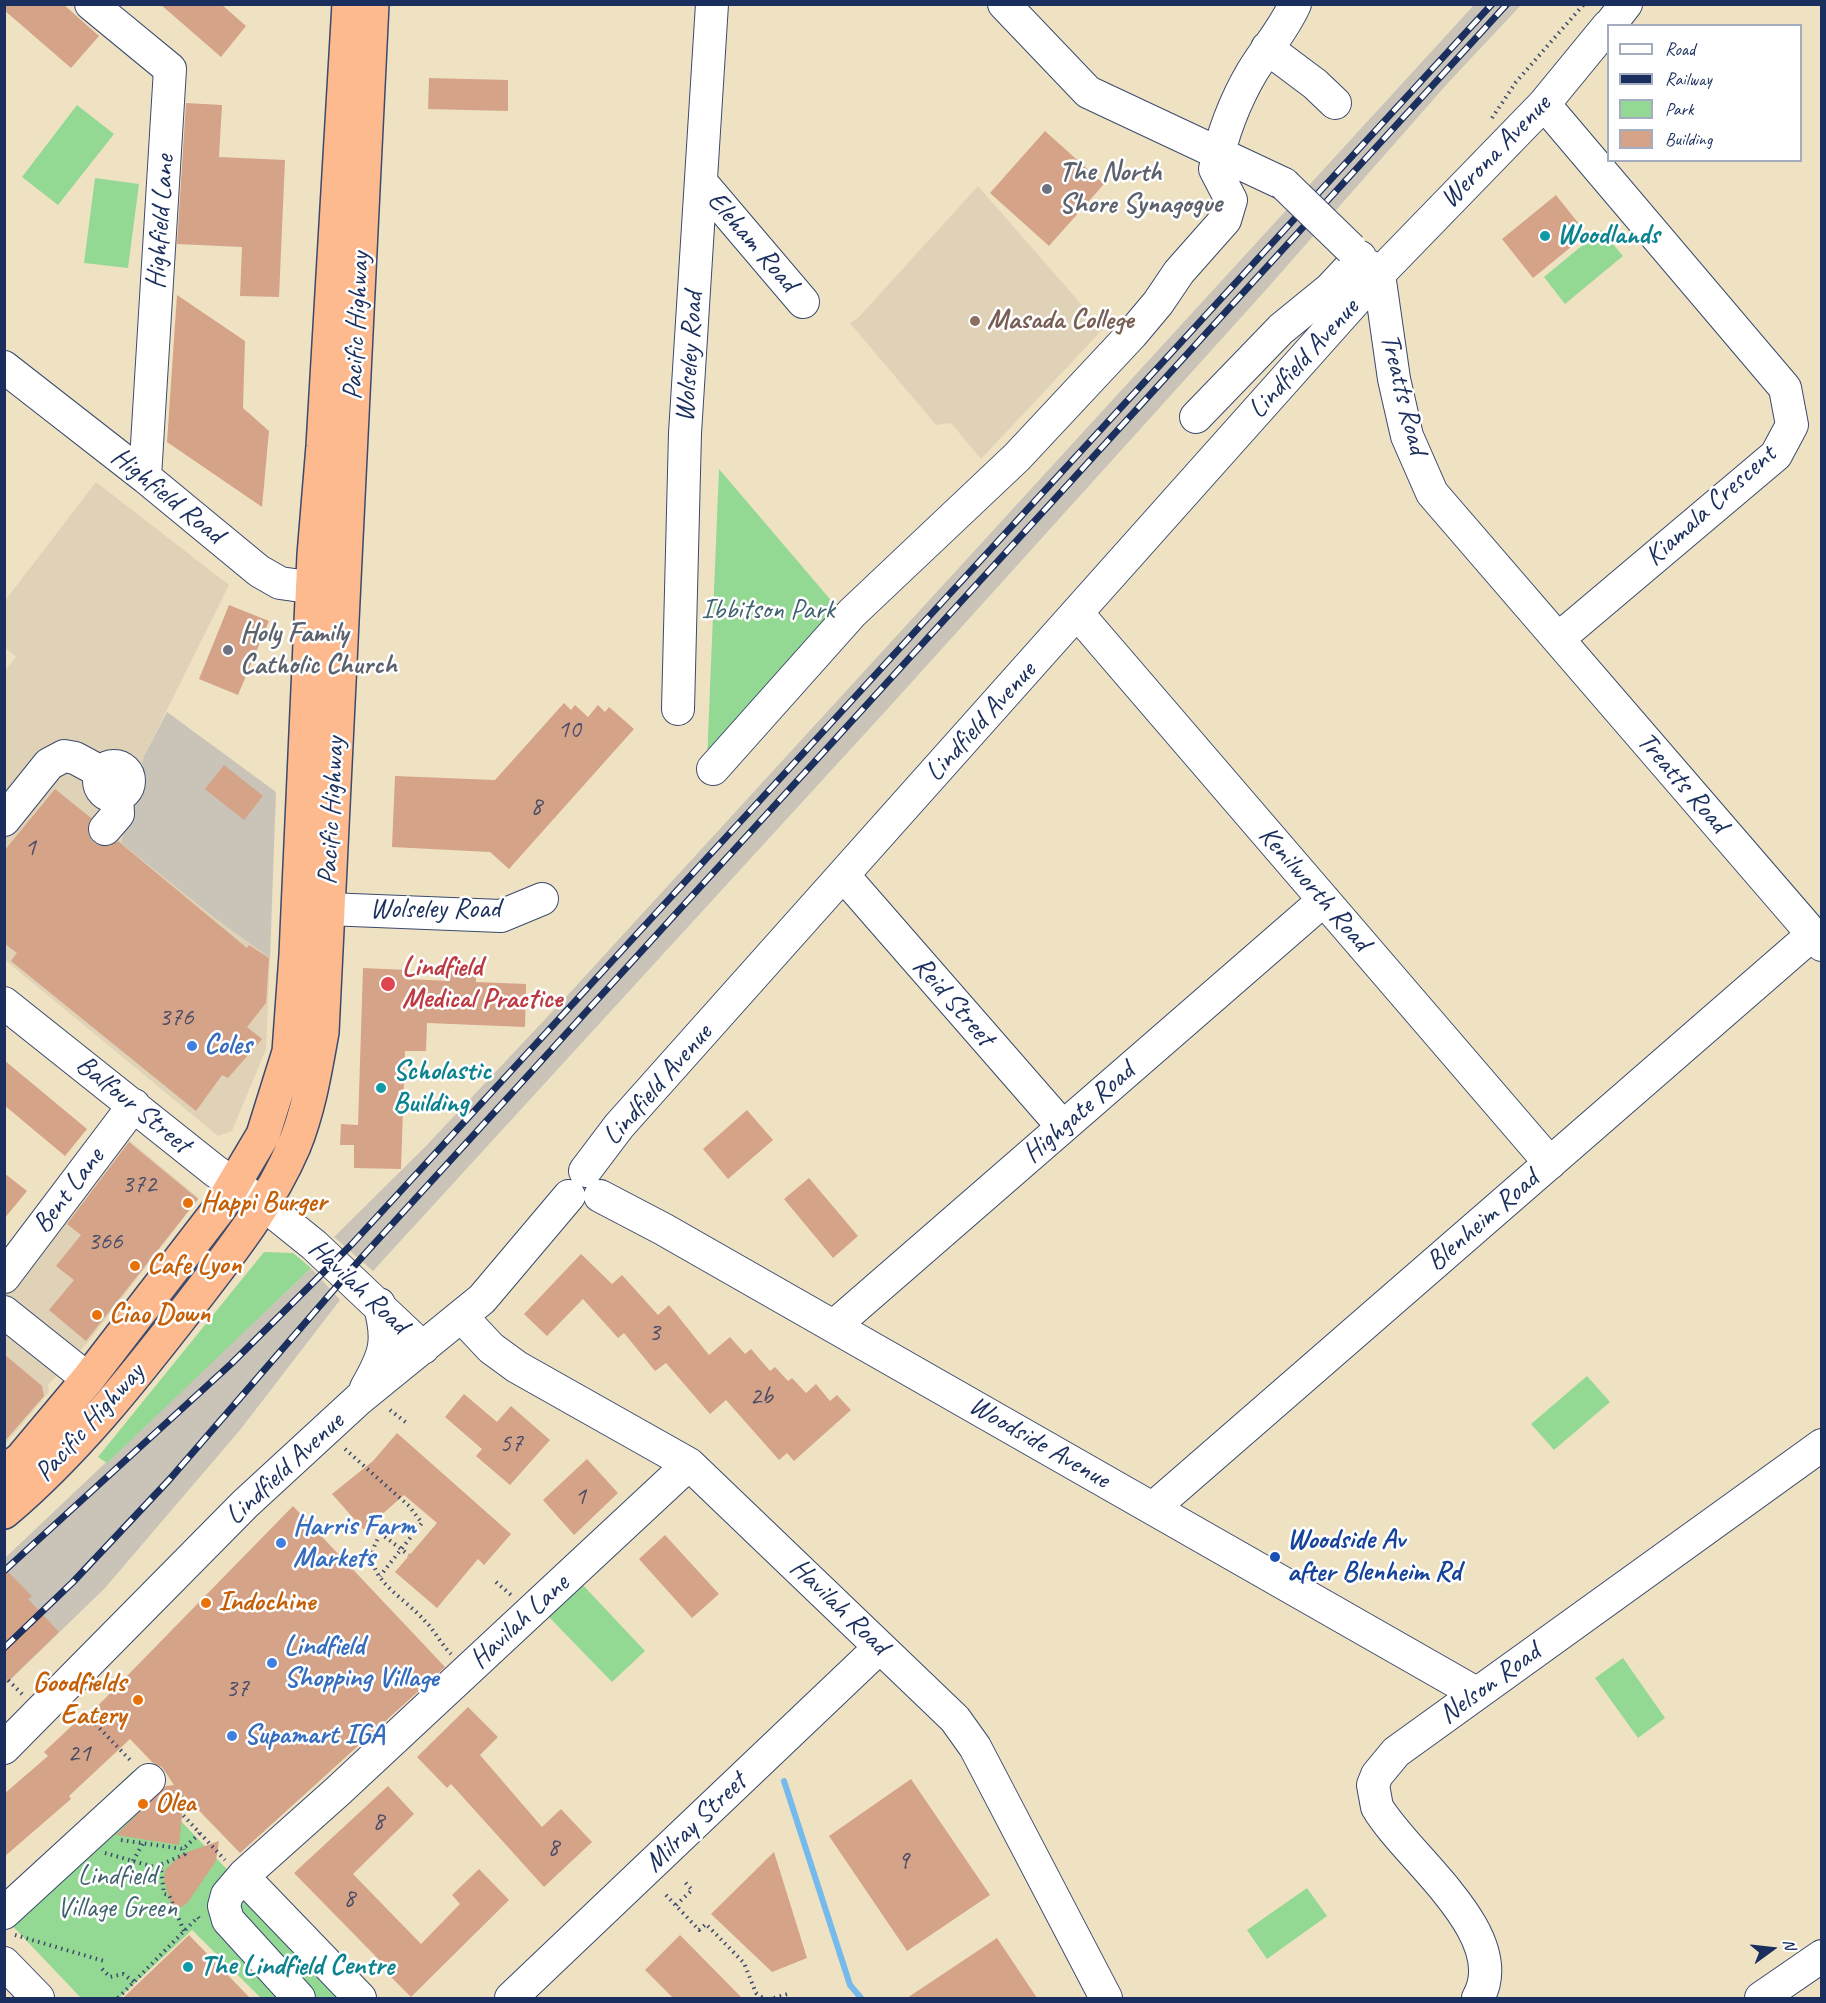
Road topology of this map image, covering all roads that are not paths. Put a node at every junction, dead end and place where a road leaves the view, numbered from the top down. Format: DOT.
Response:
graph roads {
  1 [pos="91,4"];
  2 [pos="349,4"];
  3 [pos="372,4"];
  4 [pos="712,4"];
  5 [pos="1004,4"];
  6 [pos="1295,4"];
  7 [pos="1626,4"];
  8 [pos="1611,24"];
  9 [pos="1607,28"];
  10 [pos="1267,48"];
  11 [pos="1335,103"];
  12 [pos="1544,104"];
  13 [pos="1218,152"];
  14 [pos="701,182"];
  15 [pos="1363,260"];
  16 [pos="803,302"];
  17 [pos="4,367"];
  18 [pos="1196,417"];
  19 [pos="145,477"];
  20 [pos="328,590"];
  21 [pos="1078,614"];
  22 [pos="1558,639"];
  23 [pos="678,709"];
  24 [pos="713,769"];
  25 [pos="4,820"];
  26 [pos="105,829"];
  27 [pos="844,876"];
  28 [pos="542,900"];
  29 [pos="1324,900"];
  30 [pos="327,909"];
  31 [pos="1817,940"];
  32 [pos="4,1003"];
  33 [pos="134,1105"];
  34 [pos="1063,1127"];
  35 [pos="1550,1163"];
  36 [pos="234,1186"];
  37 [pos="585,1188"];
  38 [pos="263,1204"];
  39 [pos="4,1277"];
  40 [pos="379,1304"];
  41 [pos="4,1312"];
  42 [pos="462,1317"];
  43 [pos="834,1326"];
  44 [pos="423,1348"];
  45 [pos="88,1379"];
  46 [pos="359,1399"];
  47 [pos="1821,1445"];
  48 [pos="689,1464"];
  49 [pos="4,1472"];
  50 [pos="1153,1508"];
  51 [pos="4,1512"];
  52 [pos="880,1647"];
  53 [pos="1476,1693"];
  54 [pos="4,1748"];
  55 [pos="149,1780"];
  56 [pos="249,1881"];
  57 [pos="8,1937"];
  58 [pos="1821,1956"];
  59 [pos="38,1998"];
  60 [pos="299,1998"];
  61 [pos="321,1998"];
  62 [pos="337,1998"];
  63 [pos="360,1998"];
  64 [pos="511,1998"];
  65 [pos="1106,1998"];
  66 [pos="1478,1998"];
  67 [pos="1761,1998"];
  1 -- 19 [label="street, Highfield Lane"];
  2 -- 20 [label="highway, Pacific Highway"];
  3 -- 20 [label="highway, Pacific Highway"];
  4 -- 14 [label="street, Wolseley Road"];
  5 -- 13 [label="street"];
  6 -- 10 [label="street"];
  7 -- 8 [label="street, Werona Avenue"];
  9 -- 12 [label="street, Werona Avenue"];
  10 -- 11 [label="street"];
  10 -- 13 [label="street"];
  12 -- 15 [label="street, Werona Avenue"];
  12 -- 22 [label="street, Kiamala Crescent"];
  13 -- 15 [label="street, bridge"];
  13 -- 24 [label="street"];
  14 -- 16 [label="street, Eleham Road"];
  14 -- 23 [label="street, Wolseley Road"];
  15 -- 18 [label="street"];
  15 -- 21 [label="street, Lindfield Avenue"];
  15 -- 22 [label="street, Treatts Road"];
  17 -- 19 [label="street, Highfield Road"];
  19 -- 20 [label="street, Highfield Road"];
  20 -- 30 [label="highway, Pacific Highway"];
  20 -- 36 [label="highway, Pacific Highway"];
  21 -- 27 [label="street, Lindfield Avenue"];
  21 -- 29 [label="street, Kenilworth Road"];
  22 -- 31 [label="street, Treatts Road"];
  25 -- 26 [label="street"];
  27 -- 34 [label="street, Reid Street"];
  27 -- 37 [label="street, Lindfield Avenue"];
  28 -- 30 [label="street, Wolseley Road"];
  29 -- 34 [label="street, Highgate Road"];
  29 -- 35 [label="street, Kenilworth Road"];
  30 -- 38 [label="highway, Pacific Highway"];
  31 -- 35 [label="street, Blenheim Road"];
  32 -- 33 [label="street, Balfour Street"];
  33 -- 36 [label="street, Balfour Street"];
  33 -- 39 [label="street, Bent Lane"];
  34 -- 43 [label="street, Highgate Road"];
  35 -- 50 [label="street, Blenheim Road"];
  36 -- 38 [label="street, Balfour Street"];
  36 -- 45 [label="highway, Pacific Highway"];
  37 -- 42 [label="street, Lindfield Avenue"];
  37 -- 43 [label="street, Woodside Avenue"];
  38 -- 40 [label="street, Havilah Road"];
  38 -- 51 [label="highway, Pacific Highway"];
  40 -- 44 [label="street, Havilah Road"];
  40 -- 46 [label="street"];
  41 -- 45 [label="street"];
  42 -- 44 [label="street, Lindfield Avenue"];
  42 -- 48 [label="street, Havilah Road"];
  43 -- 50 [label="street, Woodside Avenue"];
  44 -- 46 [label="street, Lindfield Avenue"];
  45 -- 49 [label="highway, Pacific Highway"];
  46 -- 54 [label="street, Lindfield Avenue"];
  47 -- 53 [label="street, Nelson Road"];
  48 -- 52 [label="street, Havilah Road"];
  48 -- 56 [label="street, Havilah Lane"];
  50 -- 53 [label="street, Woodside Avenue"];
  52 -- 64 [label="street, Milray Street"];
  52 -- 65 [label="street, Havilah Road"];
  53 -- 66 [label="street, Nelson Road"];
  55 -- 57 [label="street"];
  56 -- 60 [label="street, Havilah Lane"];
  56 -- 63 [label="street"];
  57 -- 59 [label="street"];
  58 -- 67 [label="street"];
  61 -- 62 [label="street"];
}
